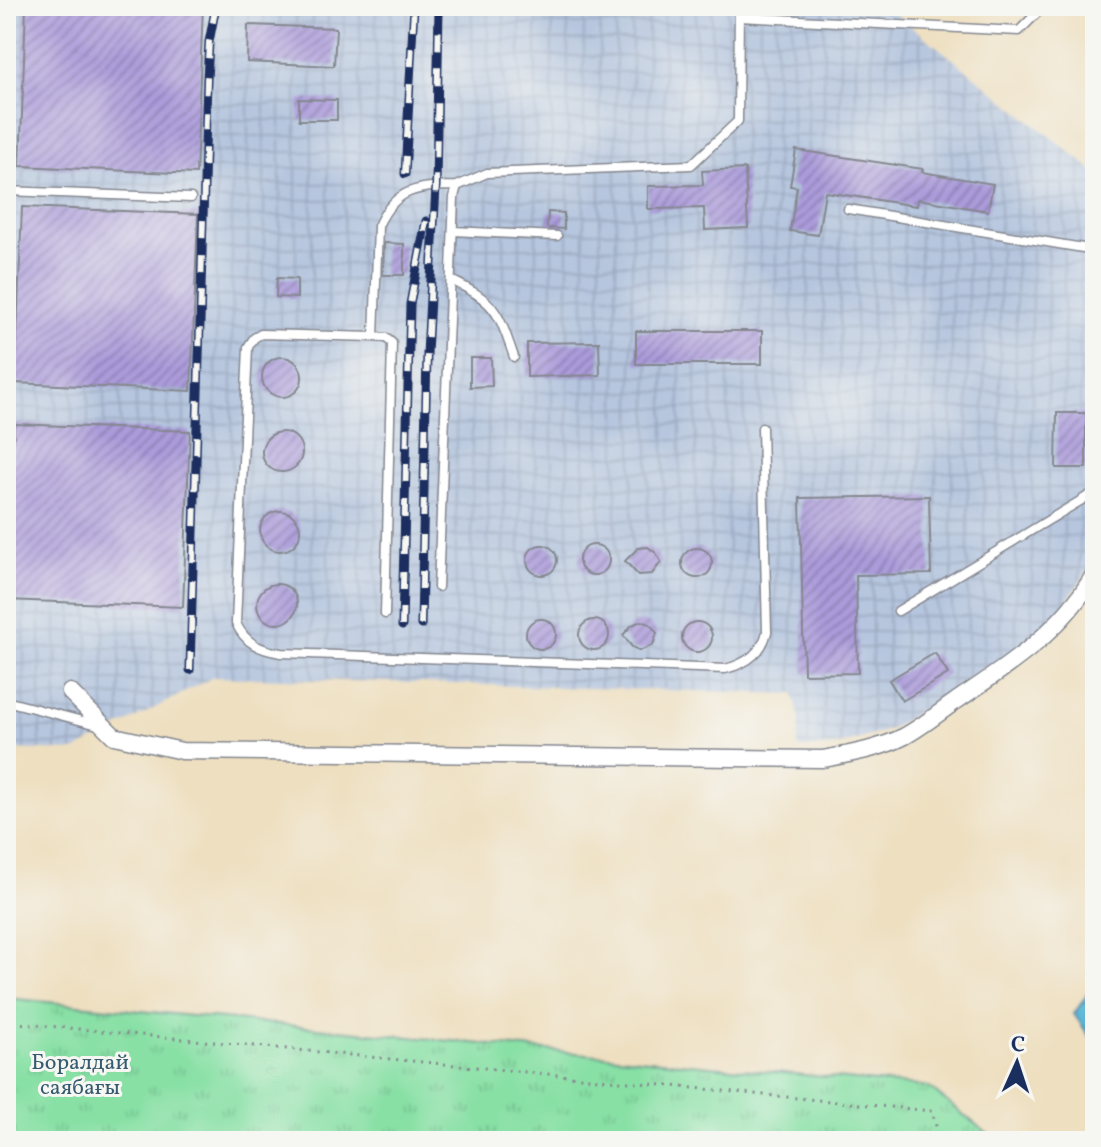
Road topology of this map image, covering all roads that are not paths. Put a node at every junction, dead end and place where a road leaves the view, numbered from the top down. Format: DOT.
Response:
graph roads {
  1 [pos="739,6"];
  2 [pos="1044,6"];
  3 [pos="739,17"];
  4 [pos="457,186"];
  5 [pos="6,191"];
  6 [pos="191,198"];
  7 [pos="848,209"];
  8 [pos="453,231"];
  9 [pos="557,236"];
  10 [pos="1095,250"];
  11 [pos="451,280"];
  12 [pos="374,337"];
  13 [pos="514,357"];
  14 [pos="762,428"];
  15 [pos="1095,492"];
  16 [pos="1095,573"];
  17 [pos="438,587"];
  18 [pos="898,611"];
  19 [pos="385,614"];
  20 [pos="70,692"];
  21 [pos="6,701"];
  22 [pos="104,726"];
  1 -- 3 [label="lane"];
  2 -- 3 [label="lane"];
  3 -- 4 [label="lane"];
  4 -- 8 [label="lane"];
  4 -- 12 [label="lane"];
  5 -- 6 [label="lane"];
  7 -- 10 [label="lane"];
  8 -- 9 [label="lane"];
  8 -- 11 [label="lane"];
  11 -- 13 [label="lane"];
  11 -- 17 [label="lane"];
  12 -- 14 [label="lane"];
  12 -- 19 [label="lane"];
  15 -- 18 [label="lane"];
  16 -- 22 [label="street"];
  20 -- 22 [label="street"];
  21 -- 22 [label="lane"];
}
